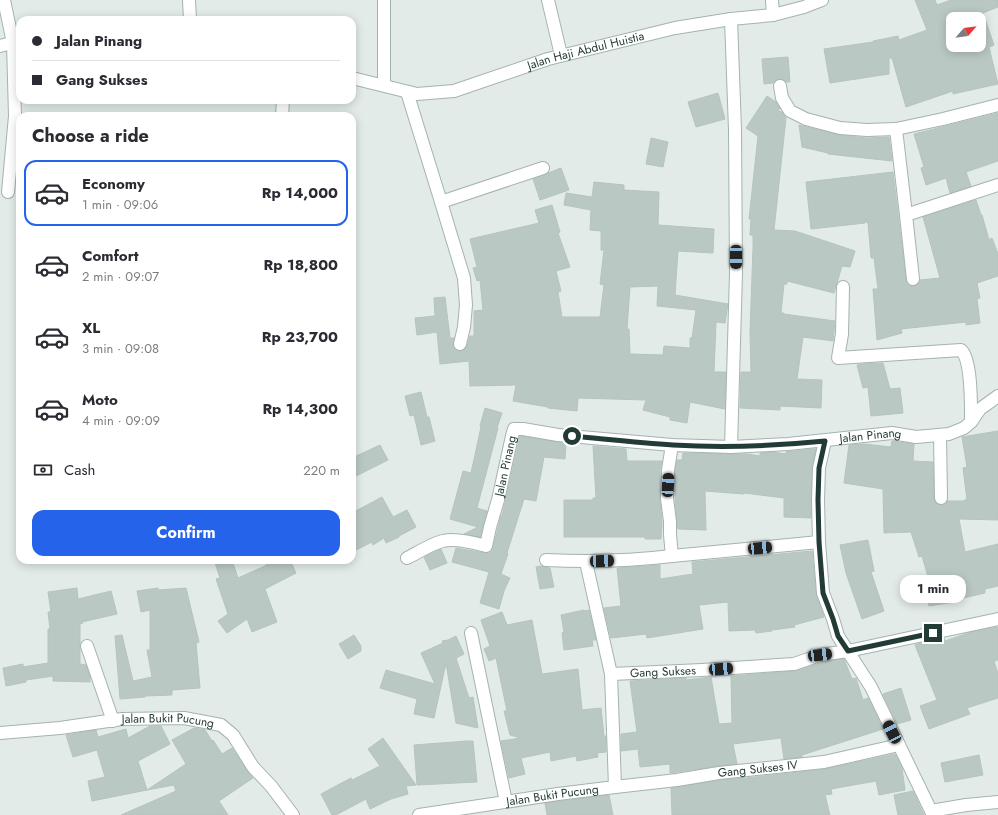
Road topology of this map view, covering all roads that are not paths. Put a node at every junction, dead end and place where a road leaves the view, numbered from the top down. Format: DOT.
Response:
graph roads {
  1 [pos="4,0"];
  2 [pos="189,0"];
  3 [pos="384,0"];
  4 [pos="548,0"];
  5 [pos="772,0"];
  6 [pos="822,0"];
  7 [pos="773,15"];
  8 [pos="190,16"];
  9 [pos="730,20"];
  10 [pos="16,42"];
  11 [pos="0,46"];
  12 [pos="561,56"];
  13 [pos="356,79"];
  14 [pos="384,85"];
  15 [pos="780,86"];
  16 [pos="407,92"];
  17 [pos="998,104"];
  18 [pos="896,130"];
  19 [pos="543,168"];
  20 [pos="998,186"];
  21 [pos="8,192"];
  22 [pos="442,202"];
  23 [pos="906,215"];
  24 [pos="913,279"];
  25 [pos="842,287"];
  26 [pos="460,344"];
  27 [pos="998,396"];
  28 [pos="971,422"];
  29 [pos="940,435"];
  30 [pos="825,441"];
  31 [pos="672,445"];
  32 [pos="731,447"];
  33 [pos="941,498"];
  34 [pos="819,542"];
  35 [pos="672,556"];
  36 [pos="407,558"];
  37 [pos="546,560"];
  38 [pos="586,562"];
  39 [pos="998,619"];
  40 [pos="471,633"];
  41 [pos="86,646"];
  42 [pos="848,651"];
  43 [pos="611,674"];
  44 [pos="113,721"];
  45 [pos="0,733"];
  46 [pos="899,745"];
  47 [pos="615,787"];
  48 [pos="506,802"];
  49 [pos="998,802"];
  50 [pos="931,813"];
  51 [pos="293,815"];
  52 [pos="419,815"];
  1 -- 10 [label="street"];
  2 -- 8 [label="street"];
  3 -- 14 [label="street"];
  4 -- 12 [label="street"];
  5 -- 7 [label="street"];
  6 -- 7 [label="street, Jalan Haji Abdul Huistia"];
  7 -- 9 [label="street, Jalan Haji Abdul Huistia"];
  9 -- 12 [label="street, Jalan Haji Abdul Huistia"];
  9 -- 32 [label="street"];
  10 -- 11 [label="street"];
  10 -- 21 [label="street"];
  12 -- 16 [label="street, Jalan Haji Abdul Huistia"];
  13 -- 14 [label="street, Jalan Haji Abdul Huistia"];
  14 -- 16 [label="street, Jalan Haji Abdul Huistia"];
  15 -- 18 [label="street"];
  16 -- 22 [label="street"];
  17 -- 18 [label="street"];
  18 -- 23 [label="street"];
  19 -- 22 [label="street"];
  20 -- 23 [label="street"];
  22 -- 26 [label="street"];
  23 -- 24 [label="street"];
  25 -- 28 [label="street"];
  27 -- 28 [label="street, Jalan Pinang"];
  28 -- 29 [label="street, Jalan Pinang"];
  29 -- 30 [label="street, Jalan Pinang"];
  29 -- 33 [label="street"];
  30 -- 32 [label="street, Jalan Pinang"];
  30 -- 34 [label="street"];
  31 -- 32 [label="street, Jalan Pinang"];
  31 -- 35 [label="street"];
  31 -- 36 [label="street, Jalan Pinang"];
  34 -- 35 [label="street"];
  34 -- 42 [label="street"];
  35 -- 38 [label="street"];
  37 -- 38 [label="street"];
  38 -- 43 [label="street"];
  39 -- 42 [label="street, Gang Sukses"];
  40 -- 48 [label="street"];
  41 -- 44 [label="street"];
  42 -- 43 [label="street, Gang Sukses"];
  42 -- 46 [label="street"];
  43 -- 47 [label="street"];
  44 -- 45 [label="street, Jalan Bukit Pucung"];
  44 -- 51 [label="street, Jalan Bukit Pucung"];
  46 -- 47 [label="street, Gang Sukses IV"];
  46 -- 50 [label="street"];
  47 -- 48 [label="street, Jalan Bukit Pucung"];
  48 -- 52 [label="street, Jalan Bukit Pucung"];
  49 -- 50 [label="street"];
}
